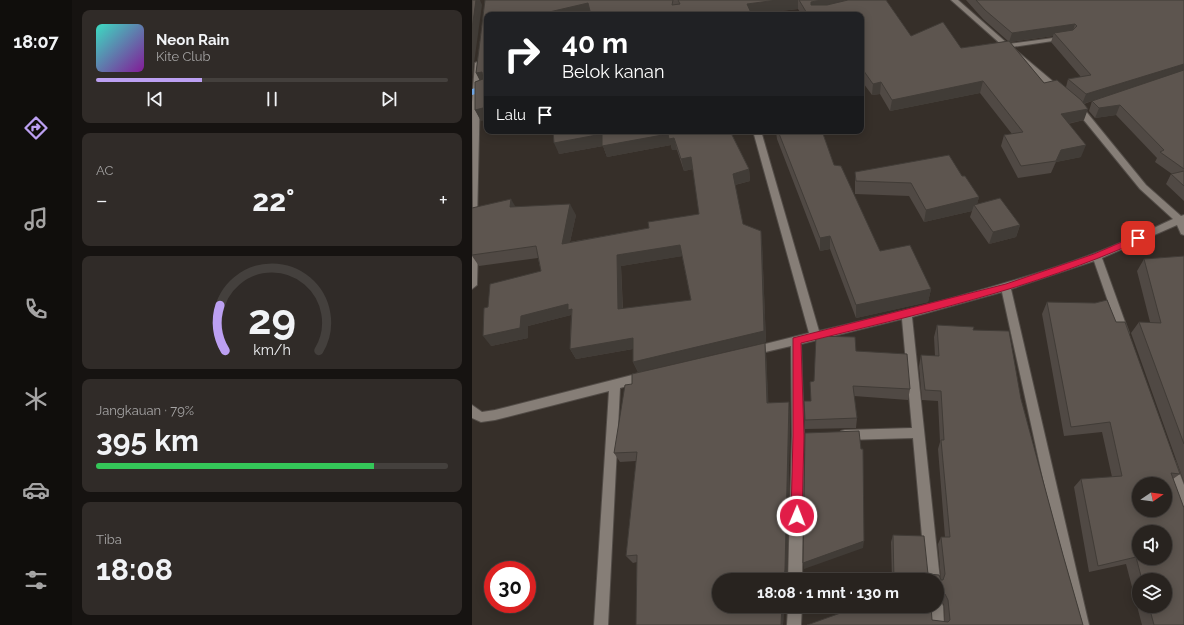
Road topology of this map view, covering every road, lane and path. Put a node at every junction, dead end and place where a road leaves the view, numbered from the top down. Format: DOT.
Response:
graph roads {
  1 [pos="954,0"];
  2 [pos="1069,36"];
  3 [pos="1006,46"];
  4 [pos="481,53"];
  5 [pos="484,89"];
  6 [pos="474,91"];
  7 [pos="758,134"];
  8 [pos="1181,219"];
  9 [pos="1184,232"];
  10 [pos="1097,256"];
  11 [pos="472,285"];
  12 [pos="1006,287"];
  13 [pos="907,314"];
  14 [pos="815,336"];
  15 [pos="796,340"];
  16 [pos="1129,346"];
  17 [pos="743,353"];
  18 [pos="652,375"];
  19 [pos="615,384"];
  20 [pos="472,410"];
  21 [pos="920,433"];
  22 [pos="836,435"];
  23 [pos="1168,458"];
  24 [pos="1184,503"];
  25 [pos="795,573"];
  26 [pos="932,573"];
  27 [pos="795,613"];
  28 [pos="936,613"];
  29 [pos="601,625"];
  30 [pos="794,625"];
  31 [pos="937,625"];
  32 [pos="1082,625"];
  1 -- 3 [label="street"];
  2 -- 3 [label="street"];
  3 -- 8 [label="street"];
  4 -- 6 [label="street"];
  5 -- 6 [label="highway"];
  6 -- 11 [label="street"];
  7 -- 14 [label="street"];
  8 -- 9 [label="street"];
  8 -- 10 [label="street"];
  10 -- 12 [label="street"];
  10 -- 16 [label="street"];
  12 -- 13 [label="street"];
  12 -- 32 [label="street"];
  13 -- 14 [label="street"];
  13 -- 21 [label="street"];
  14 -- 15 [label="street"];
  15 -- 17 [label="street"];
  15 -- 25 [label="street"];
  18 -- 19 [label="street"];
  19 -- 20 [label="street"];
  19 -- 29 [label="street"];
  21 -- 22 [label="street"];
  21 -- 26 [label="street"];
  23 -- 24 [label="street"];
  27 -- 30 [label="street"];
  28 -- 31 [label="street"];
}
